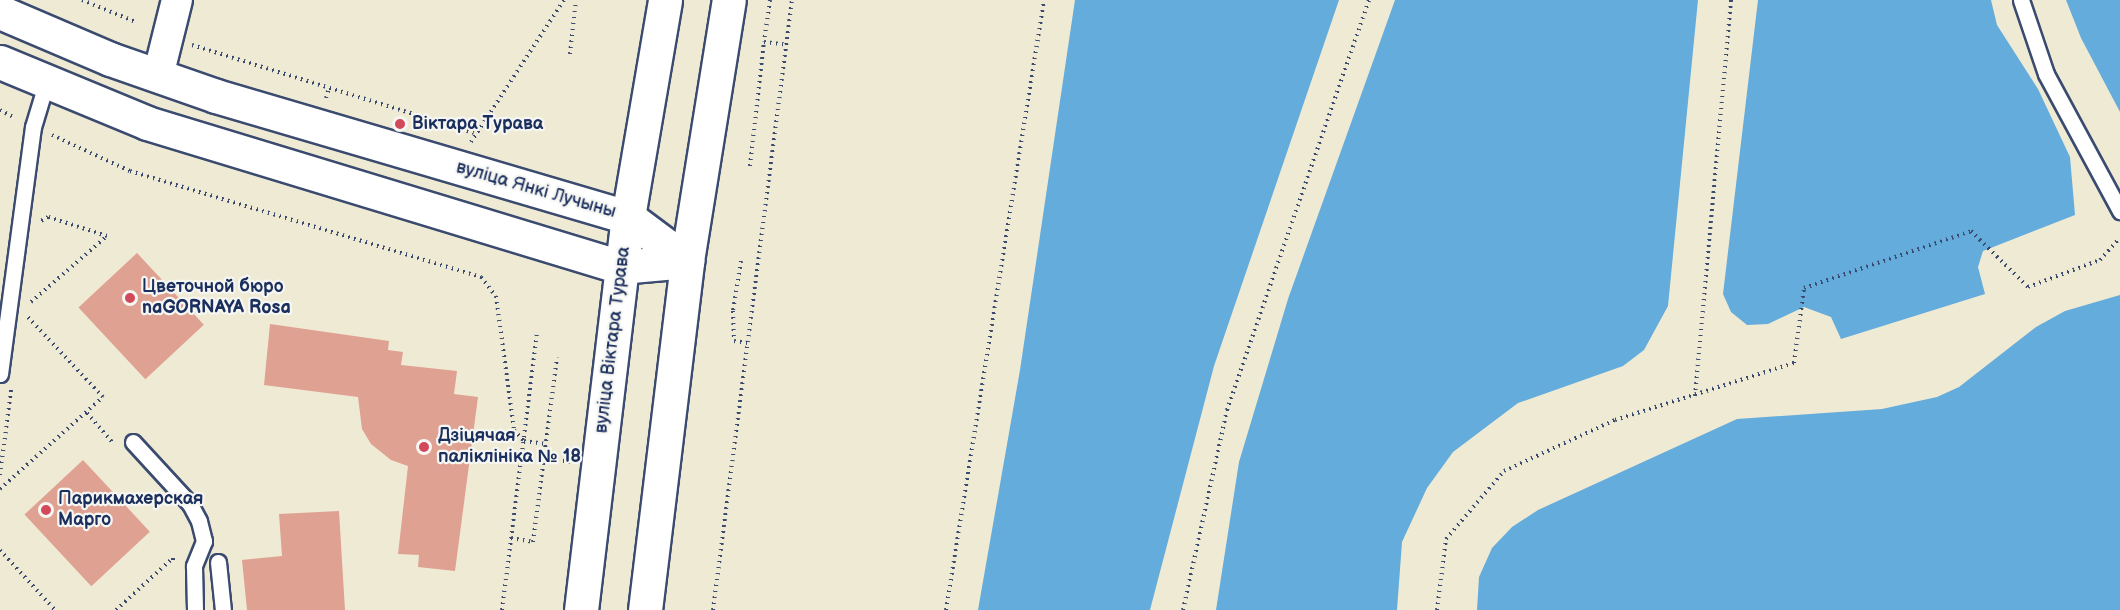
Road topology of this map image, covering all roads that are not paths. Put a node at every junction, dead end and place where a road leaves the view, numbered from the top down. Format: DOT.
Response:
graph roads {
  1 [pos="177,0"];
  2 [pos="665,0"];
  3 [pos="729,0"];
  4 [pos="2021,0"];
  5 [pos="0,12"];
  6 [pos="0,62"];
  7 [pos="158,76"];
  8 [pos="46,84"];
  9 [pos="147,123"];
  10 [pos="2120,211"];
  11 [pos="628,217"];
  12 [pos="687,261"];
  13 [pos="622,267"];
  14 [pos="0,374"];
  15 [pos="133,442"];
  16 [pos="218,562"];
  17 [pos="195,610"];
  18 [pos="223,610"];
  19 [pos="581,610"];
  20 [pos="645,610"];
  1 -- 7 [label="street"];
  2 -- 11 [label="main road, вуліца Віктара Турава"];
  3 -- 12 [label="main road"];
  4 -- 10 [label="lane"];
  5 -- 7 [label="main road, вуліца Янкі Лучыны"];
  6 -- 8 [label="main road"];
  7 -- 9 [label="main road"];
  7 -- 11 [label="main road, вуліца Янкі Лучыны"];
  8 -- 9 [label="main road"];
  8 -- 14 [label="lane"];
  9 -- 13 [label="main road"];
  11 -- 12 [label="main road, вуліца Янкі Лучыны"];
  11 -- 13 [label="main road, вуліца Віктара Турава"];
  12 -- 13 [label="main road"];
  12 -- 20 [label="main road"];
  13 -- 19 [label="main road, вуліца Віктара Турава"];
  15 -- 17 [label="lane"];
  16 -- 18 [label="lane"];
}
